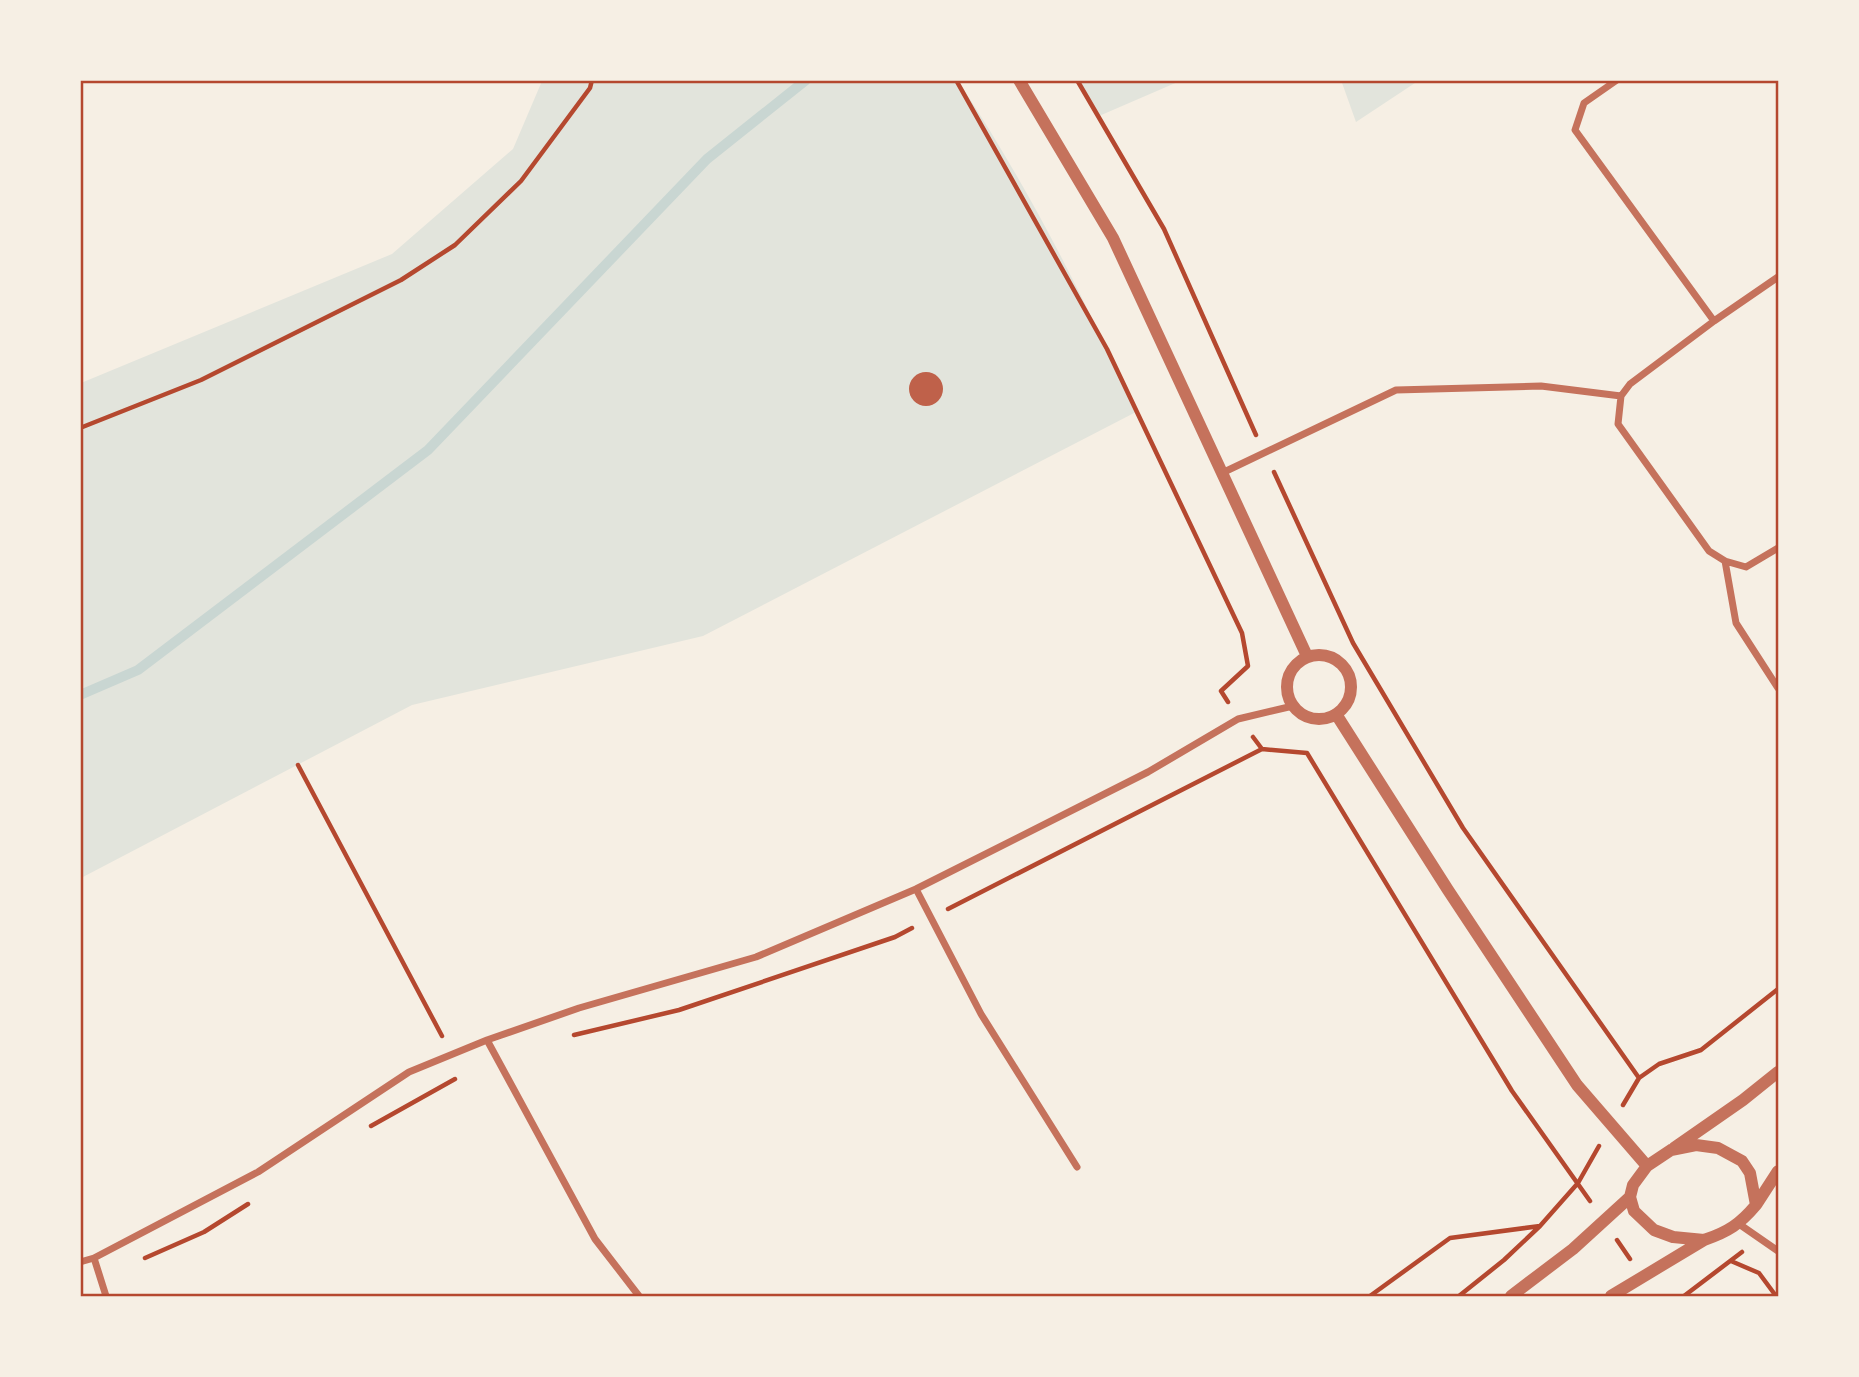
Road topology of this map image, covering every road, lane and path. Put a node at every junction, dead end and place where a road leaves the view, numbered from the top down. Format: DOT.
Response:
graph roads {
  1 [pos="592,80"];
  2 [pos="1019,80"];
  3 [pos="1077,80"];
  4 [pos="1617,80"];
  5 [pos="1779,277"];
  6 [pos="1714,321"];
  7 [pos="1621,396"];
  8 [pos="80,428"];
  9 [pos="1265,453"];
  10 [pos="1222,473"];
  11 [pos="1779,548"];
  12 [pos="1725,561"];
  13 [pos="1307,656"];
  14 [pos="1779,688"];
  15 [pos="1293,706"];
  16 [pos="1336,715"];
  17 [pos="1262,749"];
  18 [pos="298,765"];
  19 [pos="916,889"];
  20 [pos="931,918"];
  21 [pos="1779,989"];
  22 [pos="562,1037"];
  23 [pos="487,1040"];
  24 [pos="452,1055"];
  25 [pos="497,1059"];
  26 [pos="1779,1072"];
  27 [pos="1639,1078"];
  28 [pos="1611,1125"];
  29 [pos="360,1133"];
  30 [pos="1671,1150"];
  31 [pos="1647,1166"];
  32 [pos="1077,1167"];
  33 [pos="1779,1171"];
  34 [pos="1630,1197"];
  35 [pos="249,1204"];
  36 [pos="1756,1205"];
  37 [pos="1740,1224"];
  38 [pos="1540,1226"];
  39 [pos="1760,1238"];
  40 [pos="1704,1240"];
  41 [pos="1779,1251"];
  42 [pos="94,1258"];
  43 [pos="1730,1261"];
  44 [pos="80,1262"];
  45 [pos="100,1278"];
  46 [pos="106,1297"];
  47 [pos="639,1297"];
  48 [pos="1370,1297"];
  49 [pos="1459,1297"];
  50 [pos="1510,1297"];
  51 [pos="1612,1297"];
  52 [pos="1684,1297"];
  53 [pos="1776,1297"];
  1 -- 8 [label="path"];
  2 -- 10 [label="street"];
  3 -- 9 [label="path"];
  4 -- 6 [label="street"];
  5 -- 6 [label="street"];
  6 -- 7 [label="street"];
  7 -- 9 [label="street"];
  7 -- 12 [label="street"];
  9 -- 10 [label="street"];
  9 -- 27 [label="path"];
  10 -- 13 [label="street"];
  11 -- 12 [label="street"];
  12 -- 14 [label="street"];
  13 -- 15 [label="street"];
  13 -- 16 [label="street"];
  15 -- 16 [label="street"];
  15 -- 19 [label="street"];
  16 -- 28 [label="street"];
  17 -- 20 [label="path"];
  18 -- 24 [label="path"];
  19 -- 20 [label="street"];
  19 -- 23 [label="street"];
  20 -- 22 [label="path"];
  20 -- 32 [label="street"];
  21 -- 27 [label="path"];
  23 -- 24 [label="street"];
  23 -- 25 [label="street"];
  24 -- 42 [label="street"];
  25 -- 29 [label="path"];
  25 -- 47 [label="street"];
  26 -- 30 [label="street"];
  27 -- 28 [label="path"];
  28 -- 31 [label="street"];
  28 -- 38 [label="path"];
  30 -- 31 [label="street"];
  30 -- 36 [label="street"];
  31 -- 34 [label="street"];
  33 -- 36 [label="street"];
  34 -- 40 [label="street"];
  34 -- 50 [label="street"];
  35 -- 45 [label="path"];
  36 -- 37 [label="street"];
  37 -- 39 [label="street"];
  37 -- 40 [label="street"];
  38 -- 48 [label="path"];
  38 -- 49 [label="path"];
  39 -- 41 [label="street"];
  39 -- 43 [label="path"];
  40 -- 51 [label="street"];
  42 -- 44 [label="street"];
  42 -- 45 [label="street"];
  43 -- 52 [label="path"];
  43 -- 53 [label="path"];
  45 -- 46 [label="street"];
}
